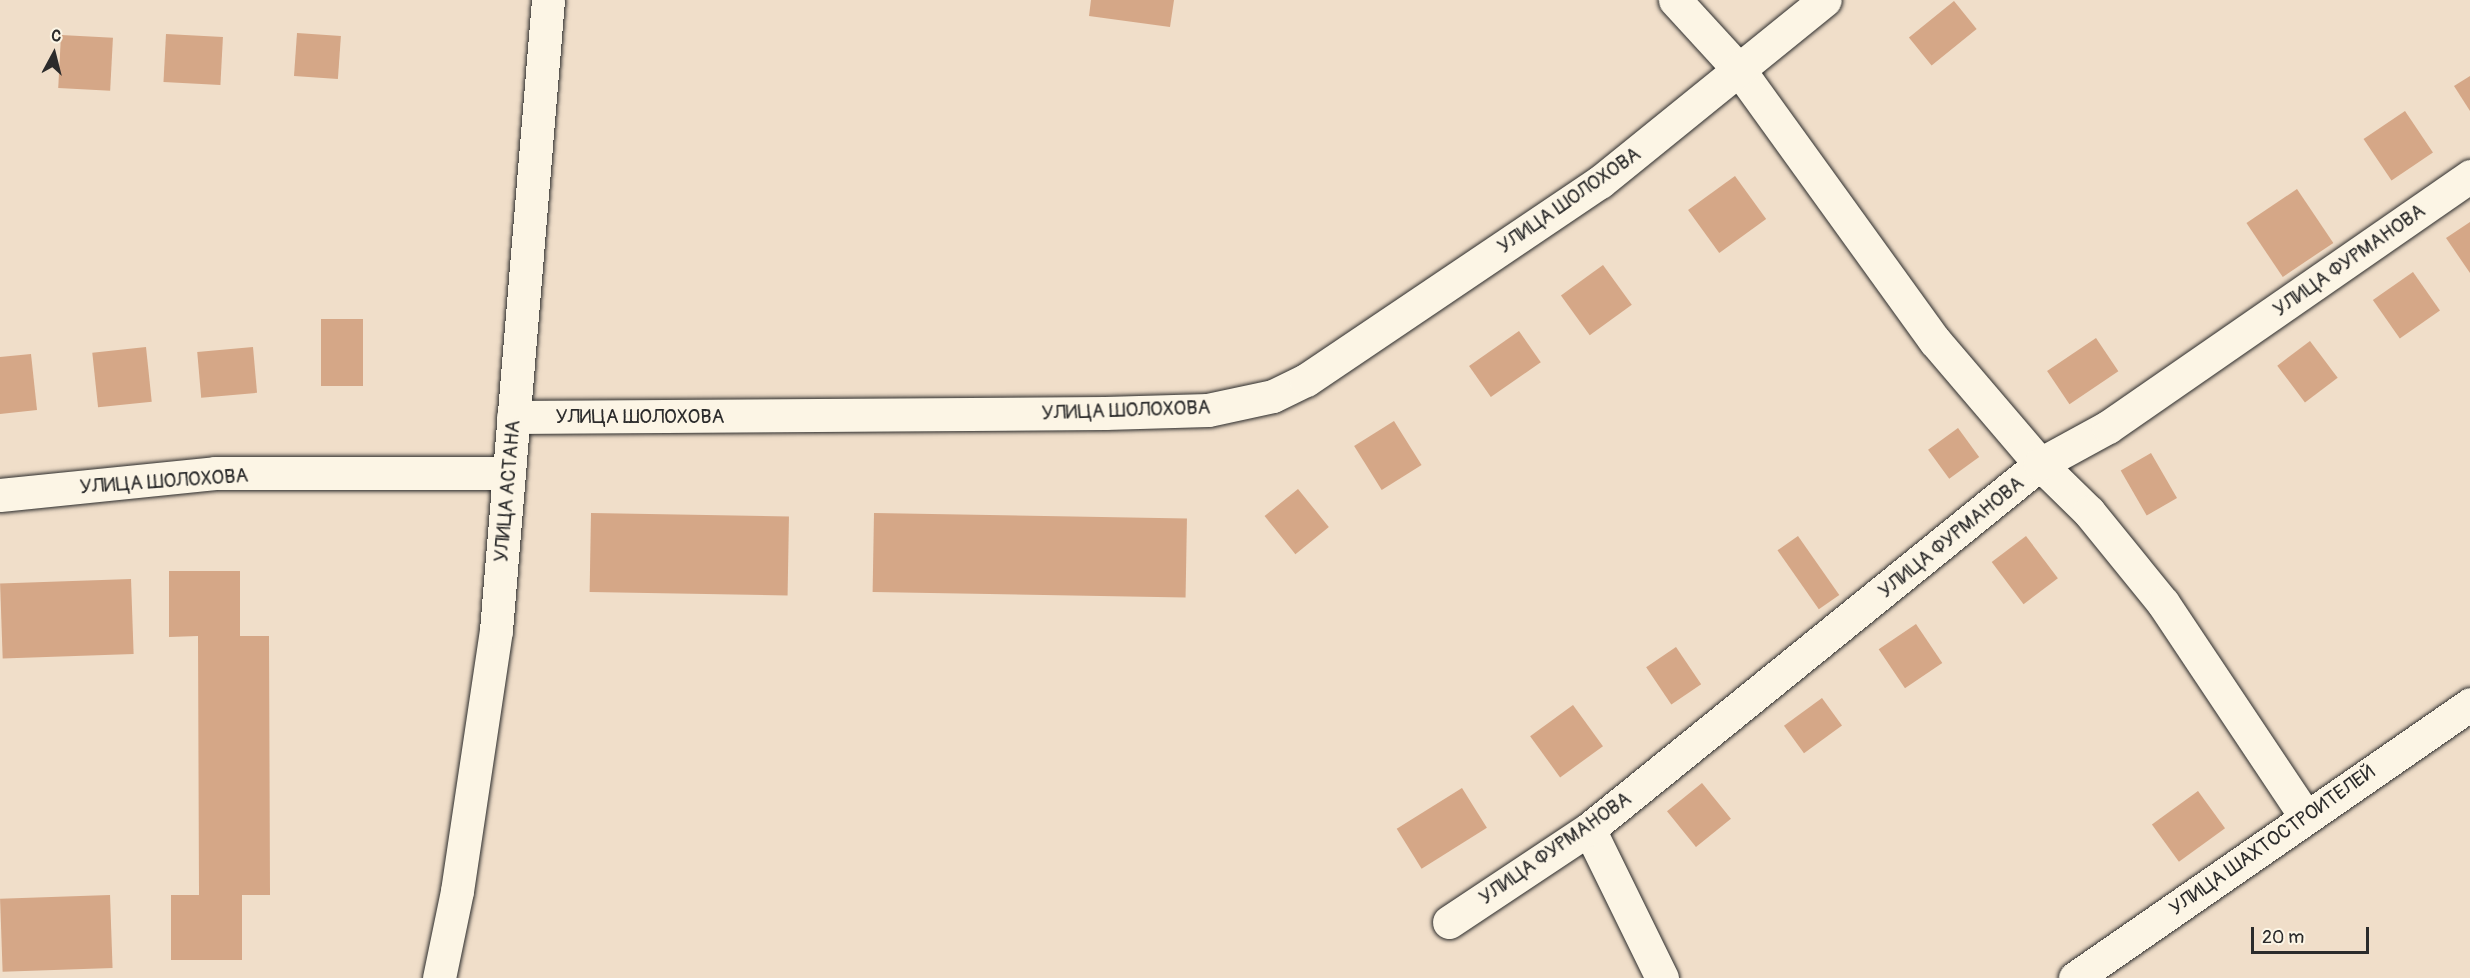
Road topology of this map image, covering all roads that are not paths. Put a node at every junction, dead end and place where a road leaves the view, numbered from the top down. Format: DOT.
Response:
graph roads {
  1 [pos="548,0"];
  2 [pos="1675,0"];
  3 [pos="1825,0"];
  4 [pos="1740,71"];
  5 [pos="2470,176"];
  6 [pos="513,417"];
  7 [pos="2040,464"];
  8 [pos="507,473"];
  9 [pos="0,495"];
  10 [pos="2470,704"];
  11 [pos="2305,816"];
  12 [pos="1589,830"];
  13 [pos="1449,922"];
  14 [pos="439,978"];
  15 [pos="1662,978"];
  16 [pos="2075,978"];
  1 -- 6 [label="street, УЛИЦА АСТАНА"];
  2 -- 4 [label="street"];
  3 -- 4 [label="street, УЛИЦА ШОЛОХОВА"];
  4 -- 6 [label="street, УЛИЦА ШОЛОХОВА"];
  4 -- 7 [label="street"];
  5 -- 7 [label="street, УЛИЦА ФУРМАНОВА"];
  6 -- 8 [label="street, УЛИЦА АСТАНА"];
  7 -- 11 [label="street"];
  7 -- 12 [label="street, УЛИЦА ФУРМАНОВА"];
  8 -- 9 [label="street, УЛИЦА ШОЛОХОВА"];
  8 -- 14 [label="street, УЛИЦА АСТАНА"];
  10 -- 11 [label="street, УЛИЦА ШАХТОСТРОИТЕЛЕЙ"];
  11 -- 16 [label="street, УЛИЦА ШАХТОСТРОИТЕЛЕЙ"];
  12 -- 13 [label="street, УЛИЦА ФУРМАНОВА"];
  12 -- 15 [label="street"];
}
